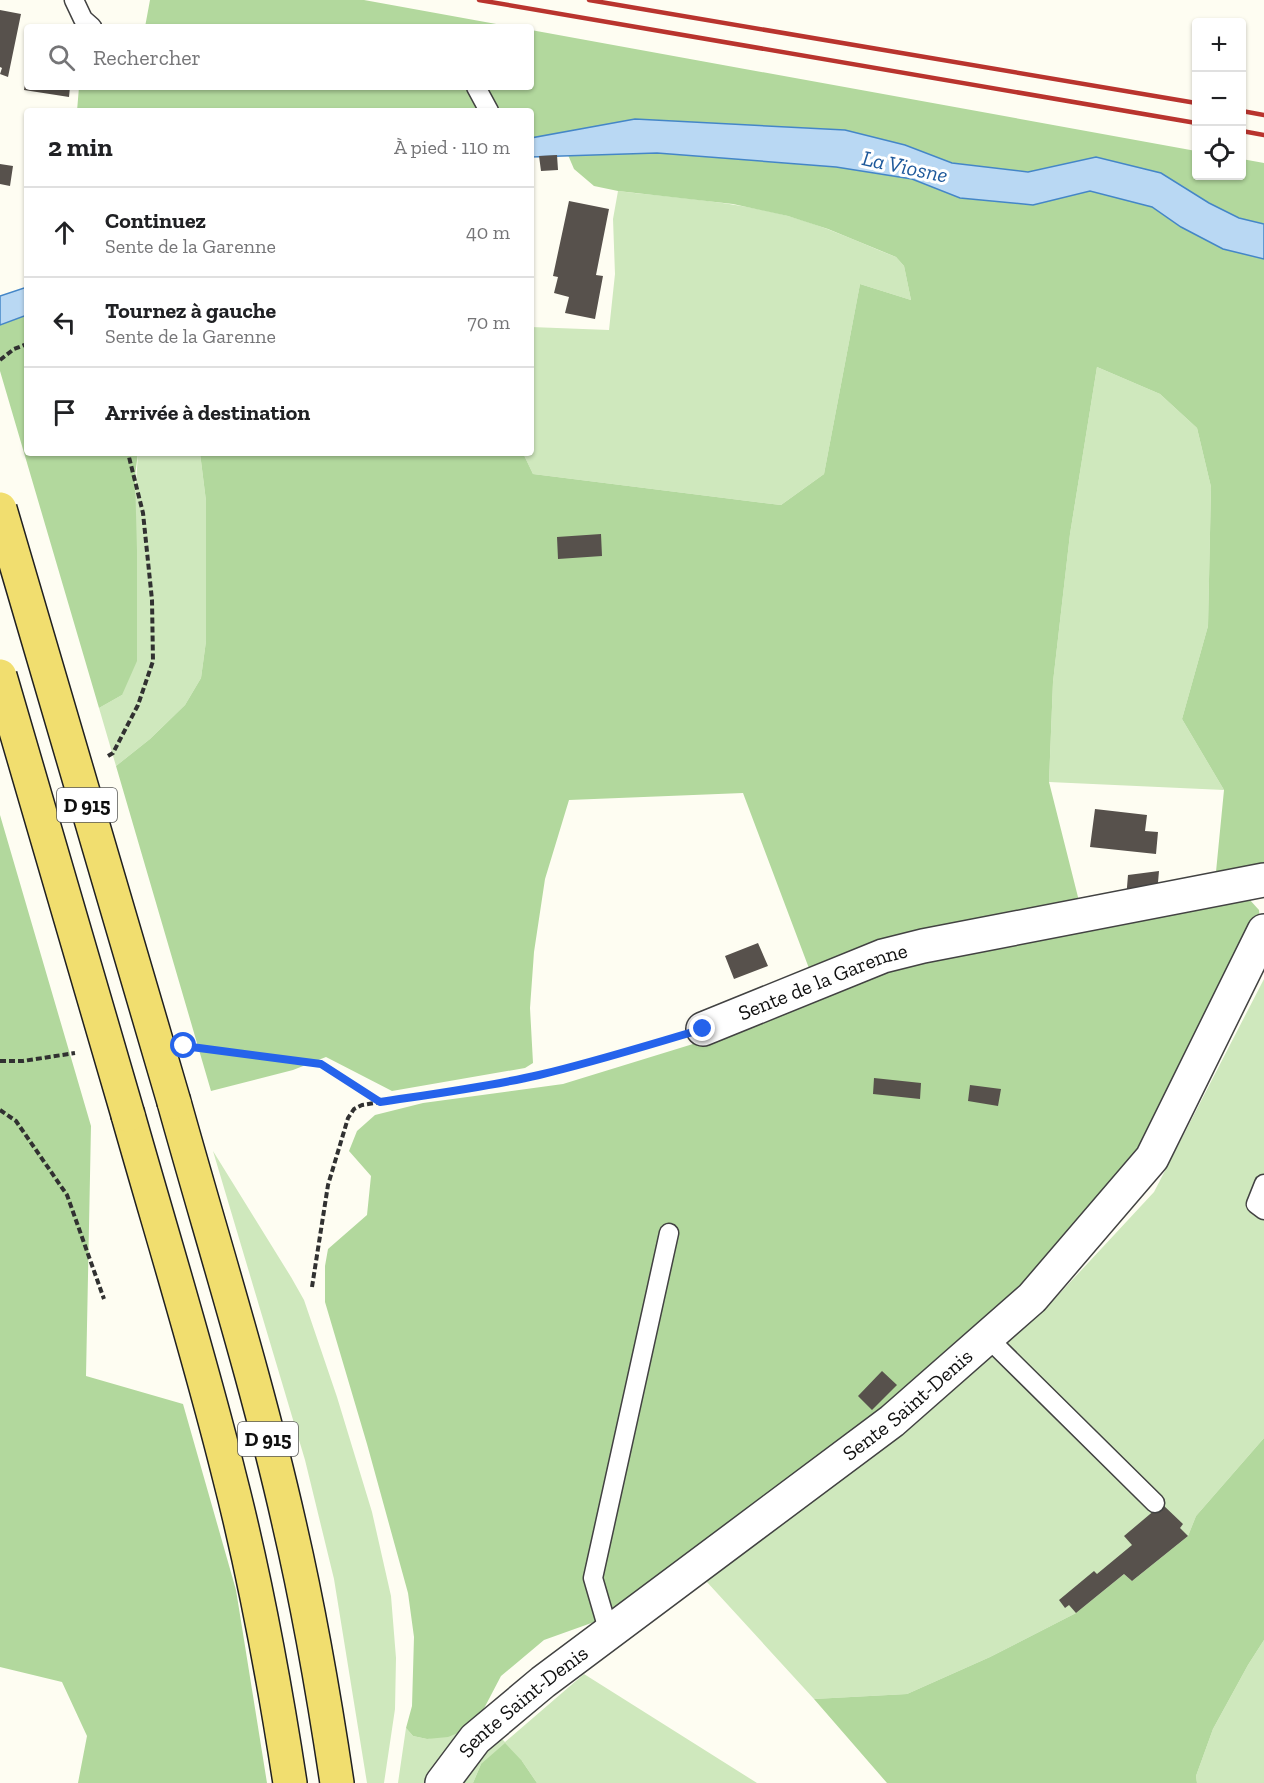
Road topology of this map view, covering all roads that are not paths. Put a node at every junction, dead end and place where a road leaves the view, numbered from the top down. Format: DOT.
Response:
graph roads {
  1 [pos="74,0"];
  2 [pos="89,24"];
  3 [pos="478,90"];
  4 [pos="487,108"];
  5 [pos="0,509"];
  6 [pos="0,676"];
  7 [pos="1264,880"];
  8 [pos="1264,931"];
  9 [pos="703,1029"];
  10 [pos="1264,1184"];
  11 [pos="1264,1210"];
  12 [pos="669,1233"];
  13 [pos="987,1337"];
  14 [pos="1155,1503"];
  15 [pos="609,1633"];
  16 [pos="290,1783"];
  17 [pos="337,1783"];
  18 [pos="442,1783"];
  1 -- 2 [label="lane"];
  3 -- 4 [label="lane"];
  5 -- 17 [label="main road, D 915, bridge"];
  6 -- 16 [label="main road, D 915, bridge"];
  7 -- 9 [label="street, Sente de la Garenne"];
  8 -- 13 [label="street, Sente Saint-Denis"];
  10 -- 11 [label="lane"];
  12 -- 15 [label="lane"];
  13 -- 14 [label="lane"];
  13 -- 15 [label="street, Sente Saint-Denis"];
  15 -- 18 [label="street, Sente Saint-Denis"];
}
